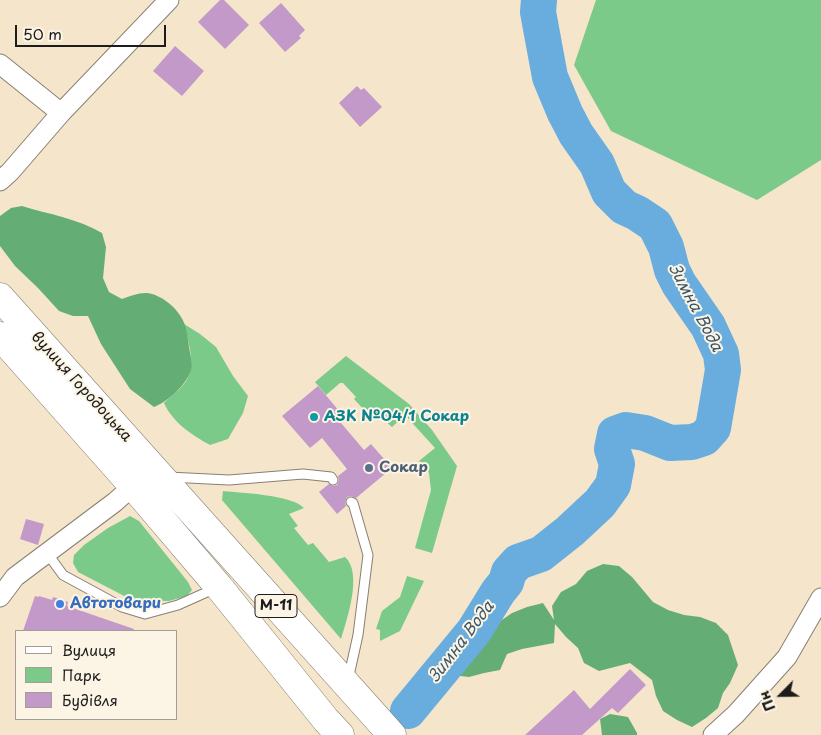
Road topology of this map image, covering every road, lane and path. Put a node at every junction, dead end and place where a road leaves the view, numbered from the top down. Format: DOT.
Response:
graph roads {
  1 [pos="169,0"];
  2 [pos="0,64"];
  3 [pos="61,113"];
  4 [pos="0,181"];
  5 [pos="0,297"];
  6 [pos="0,336"];
  7 [pos="161,476"];
  8 [pos="333,480"];
  9 [pos="133,486"];
  10 [pos="351,502"];
  11 [pos="46,552"];
  12 [pos="219,587"];
  13 [pos="0,596"];
  14 [pos="821,598"];
  15 [pos="346,685"];
  16 [pos="340,735"];
  17 [pos="392,735"];
  18 [pos="713,735"];
  1 -- 3 [label="street"];
  2 -- 3 [label="street"];
  3 -- 4 [label="street"];
  5 -- 7 [label="highway, вулиця Городоцька / М-11"];
  6 -- 9 [label="highway, М-11"];
  7 -- 8 [label="lane"];
  7 -- 15 [label="highway, М-11"];
  9 -- 11 [label="street"];
  9 -- 12 [label="highway, М-11"];
  10 -- 15 [label="lane"];
  11 -- 12 [label="lane"];
  11 -- 13 [label="street"];
  12 -- 16 [label="highway, М-11"];
  14 -- 18 [label="street"];
  15 -- 17 [label="highway, М-11"];
}
